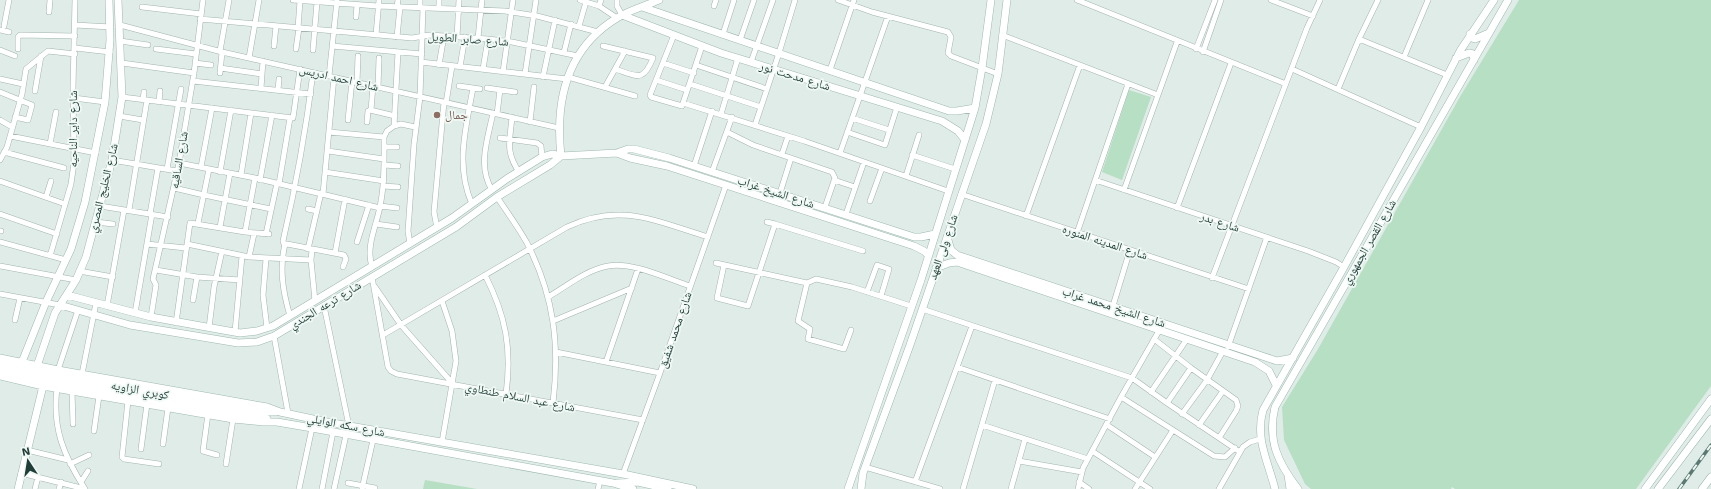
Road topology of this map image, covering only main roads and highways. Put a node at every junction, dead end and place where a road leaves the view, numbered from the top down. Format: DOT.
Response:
graph roads {
  1 [pos="109,0"];
  2 [pos="118,0"];
  3 [pos="659,0"];
  4 [pos="992,0"];
  5 [pos="1007,0"];
  6 [pos="1494,0"];
  7 [pos="1508,0"];
  8 [pos="642,7"];
  9 [pos="620,17"];
  10 [pos="1489,32"];
  11 [pos="1470,34"];
  12 [pos="1456,58"];
  13 [pos="1474,60"];
  14 [pos="975,108"];
  15 [pos="965,140"];
  16 [pos="617,153"];
  17 [pos="561,156"];
  18 [pos="795,198"];
  19 [pos="793,206"];
  20 [pos="935,234"];
  21 [pos="947,237"];
  22 [pos="928,256"];
  23 [pos="936,268"];
  24 [pos="67,295"];
  25 [pos="60,305"];
  26 [pos="1111,310"];
  27 [pos="1162,327"];
  28 [pos="1226,349"];
  29 [pos="0,358"];
  30 [pos="1293,358"];
  31 [pos="22,362"];
  32 [pos="0,363"];
  33 [pos="38,366"];
  34 [pos="0,370"];
  35 [pos="0,376"];
  36 [pos="1276,385"];
  37 [pos="43,386"];
  38 [pos="1711,399"];
  39 [pos="280,412"];
  40 [pos="1711,419"];
  41 [pos="277,422"];
  42 [pos="1288,474"];
  43 [pos="1711,477"];
  44 [pos="613,483"];
  45 [pos="1276,488"];
  46 [pos="18,489"];
  47 [pos="633,489"];
  48 [pos="668,489"];
  49 [pos="693,489"];
  50 [pos="848,489"];
  51 [pos="861,489"];
  52 [pos="1290,489"];
  53 [pos="1298,489"];
  54 [pos="1645,489"];
  55 [pos="1658,489"];
  56 [pos="1702,489"];
  1 -- 31 [label="main road, شارع الخليج المصري"];
  2 -- 24 [label="main road, شارع الخليج المصري"];
  3 -- 8 [label="main road"];
  4 -- 14 [label="main road, شارع ولى العهد"];
  5 -- 21 [label="main road, شارع ولى العهد"];
  6 -- 11 [label="main road, شارع القصر الجمهوري"];
  7 -- 10 [label="main road, شارع القصر الجمهوري"];
  8 -- 9 [label="main road"];
  8 -- 14 [label="main road, شارع مدحت نور"];
  9 -- 15 [label="main road, شارع مدحت نور"];
  9 -- 17 [label="main road"];
  10 -- 11 [label="main road"];
  10 -- 13 [label="main road, شارع القصر الجمهوري"];
  11 -- 12 [label="main road, شارع القصر الجمهوري"];
  12 -- 13 [label="main road"];
  12 -- 30 [label="main road, شارع القصر الجمهوري"];
  13 -- 42 [label="main road, شارع القصر الجمهوري"];
  14 -- 15 [label="main road, شارع ولى العهد"];
  15 -- 20 [label="main road, شارع ولى العهد"];
  16 -- 17 [label="main road, شارع الشيخ غراب"];
  16 -- 18 [label="main road, شارع الشيخ غراب"];
  16 -- 19 [label="main road, شارع الشيخ غراب"];
  17 -- 24 [label="main road, شارع ترعه الجندي"];
  17 -- 25 [label="main road, شارع ترعه الجندي"];
  18 -- 19 [label="main road"];
  18 -- 20 [label="main road, شارع الشيخ غراب"];
  19 -- 22 [label="main road, شارع الشيخ غراب"];
  20 -- 22 [label="main road, شارع ولى العهد"];
  21 -- 23 [label="main road, شارع ولى العهد"];
  21 -- 26 [label="main road, شارع الشيخ محمد غراب"];
  22 -- 50 [label="main road, شارع ولى العهد"];
  23 -- 26 [label="main road, شارع الشيخ محمد غراب"];
  23 -- 51 [label="main road, شارع ولى العهد"];
  24 -- 25 [label="main road, شارع الخليج المصري"];
  25 -- 33 [label="main road, شارع الخليج المصري"];
  26 -- 27 [label="main road, شارع الشيخ محمد غراب"];
  27 -- 28 [label="main road, شارع الشيخ محمد غراب"];
  27 -- 28 [label="main road, شارع الشيخ محمد غراب"];
  28 -- 30 [label="main road, شارع الشيخ محمد غراب"];
  28 -- 36 [label="main road, شارع الشيخ محمد غراب"];
  29 -- 31 [label="main road, شارع سكه الوايلي"];
  30 -- 36 [label="main road, شارع القصر الجمهوري"];
  31 -- 33 [label="main road, شارع سكه الوايلي"];
  32 -- 39 [label="main road, كوبري الزاويه"];
  33 -- 39 [label="main road, شارع سكه الوايلي"];
  34 -- 41 [label="main road, كوبري الزاويه"];
  35 -- 37 [label="main road, شارع سكه الوايلي"];
  36 -- 45 [label="main road, شارع القصر الجمهوري"];
  37 -- 41 [label="main road, شارع سكه الوايلي"];
  37 -- 46 [label="main road"];
  38 -- 54 [label="main road"];
  39 -- 49 [label="main road, شارع سكه الوايلي"];
  40 -- 55 [label="main road"];
  41 -- 44 [label="main road, شارع سكه الوايلي"];
  42 -- 52 [label="main road"];
  42 -- 53 [label="main road, شارع القصر الجمهوري"];
  43 -- 56 [label="main road"];
  44 -- 47 [label="main road, شارع سكه الوايلي"];
  44 -- 48 [label="main road"];
}
